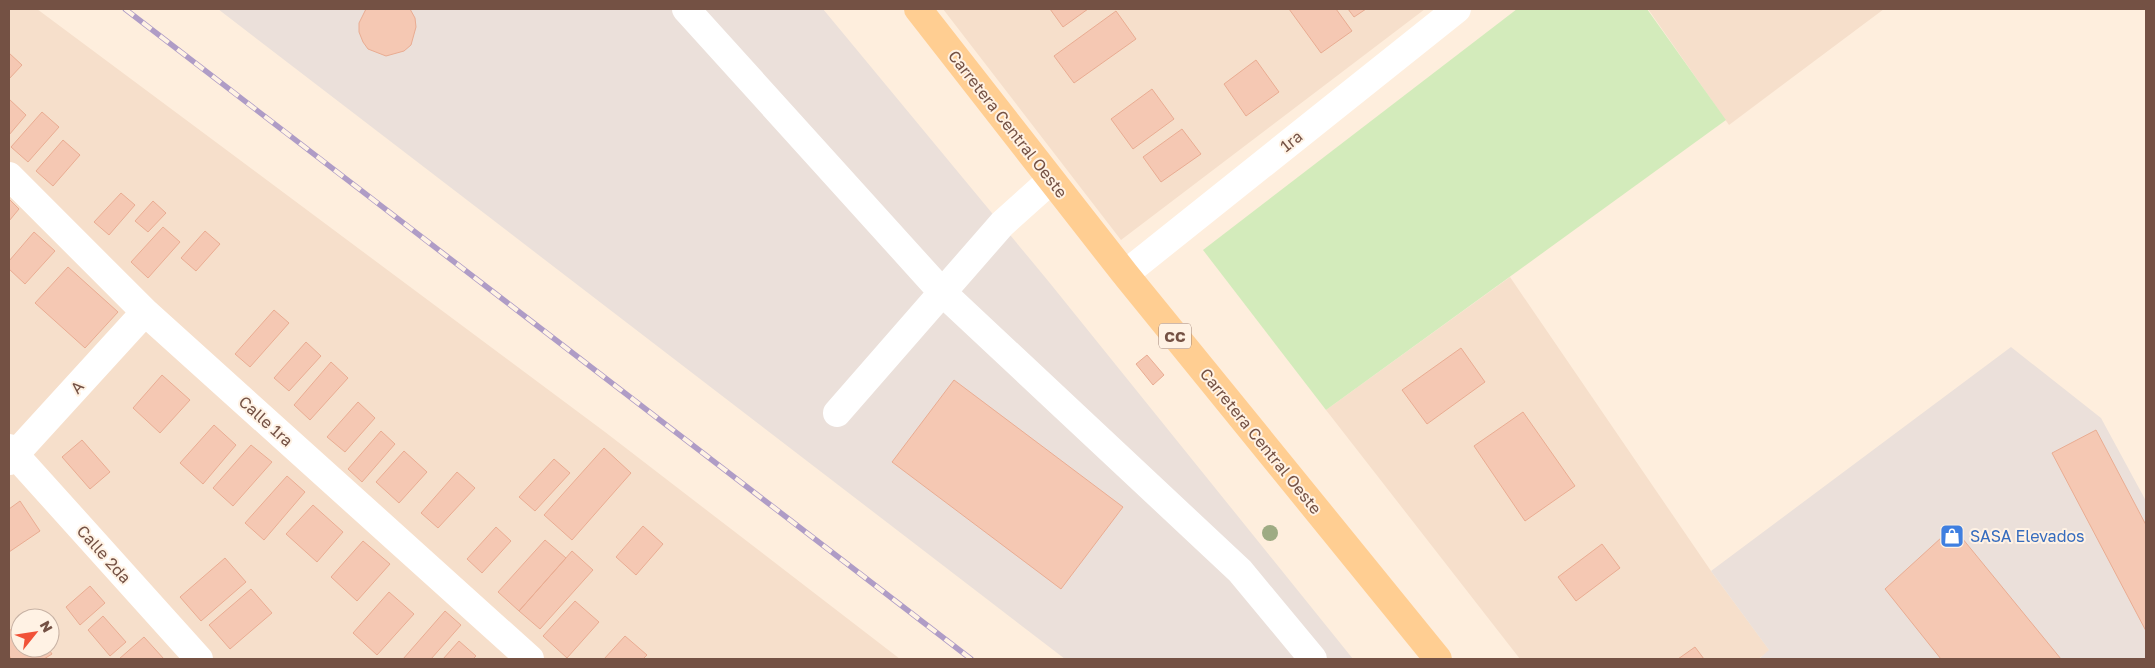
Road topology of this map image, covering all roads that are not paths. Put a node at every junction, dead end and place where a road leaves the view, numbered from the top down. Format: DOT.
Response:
graph roads {
  1 [pos="686,9"];
  2 [pos="918,9"];
  3 [pos="1457,9"];
  4 [pos="9,176"];
  5 [pos="1051,180"];
  6 [pos="1125,274"];
  7 [pos="942,292"];
  8 [pos="145,312"];
  9 [pos="836,413"];
  10 [pos="11,455"];
  11 [pos="199,659"];
  12 [pos="530,659"];
  13 [pos="1314,659"];
  14 [pos="1438,659"];
  1 -- 7 [label="street"];
  2 -- 5 [label="main road, Carretera Central Oeste / CC"];
  3 -- 6 [label="street, 1ra"];
  4 -- 8 [label="street, Calle 1ra"];
  5 -- 6 [label="main road, Carretera Central Oeste / CC"];
  5 -- 7 [label="street"];
  6 -- 14 [label="main road, Carretera Central Oeste / CC"];
  7 -- 9 [label="street"];
  7 -- 13 [label="street"];
  8 -- 10 [label="street, A"];
  8 -- 12 [label="street, Calle 1ra"];
  10 -- 11 [label="street, Calle 2da"];
}
